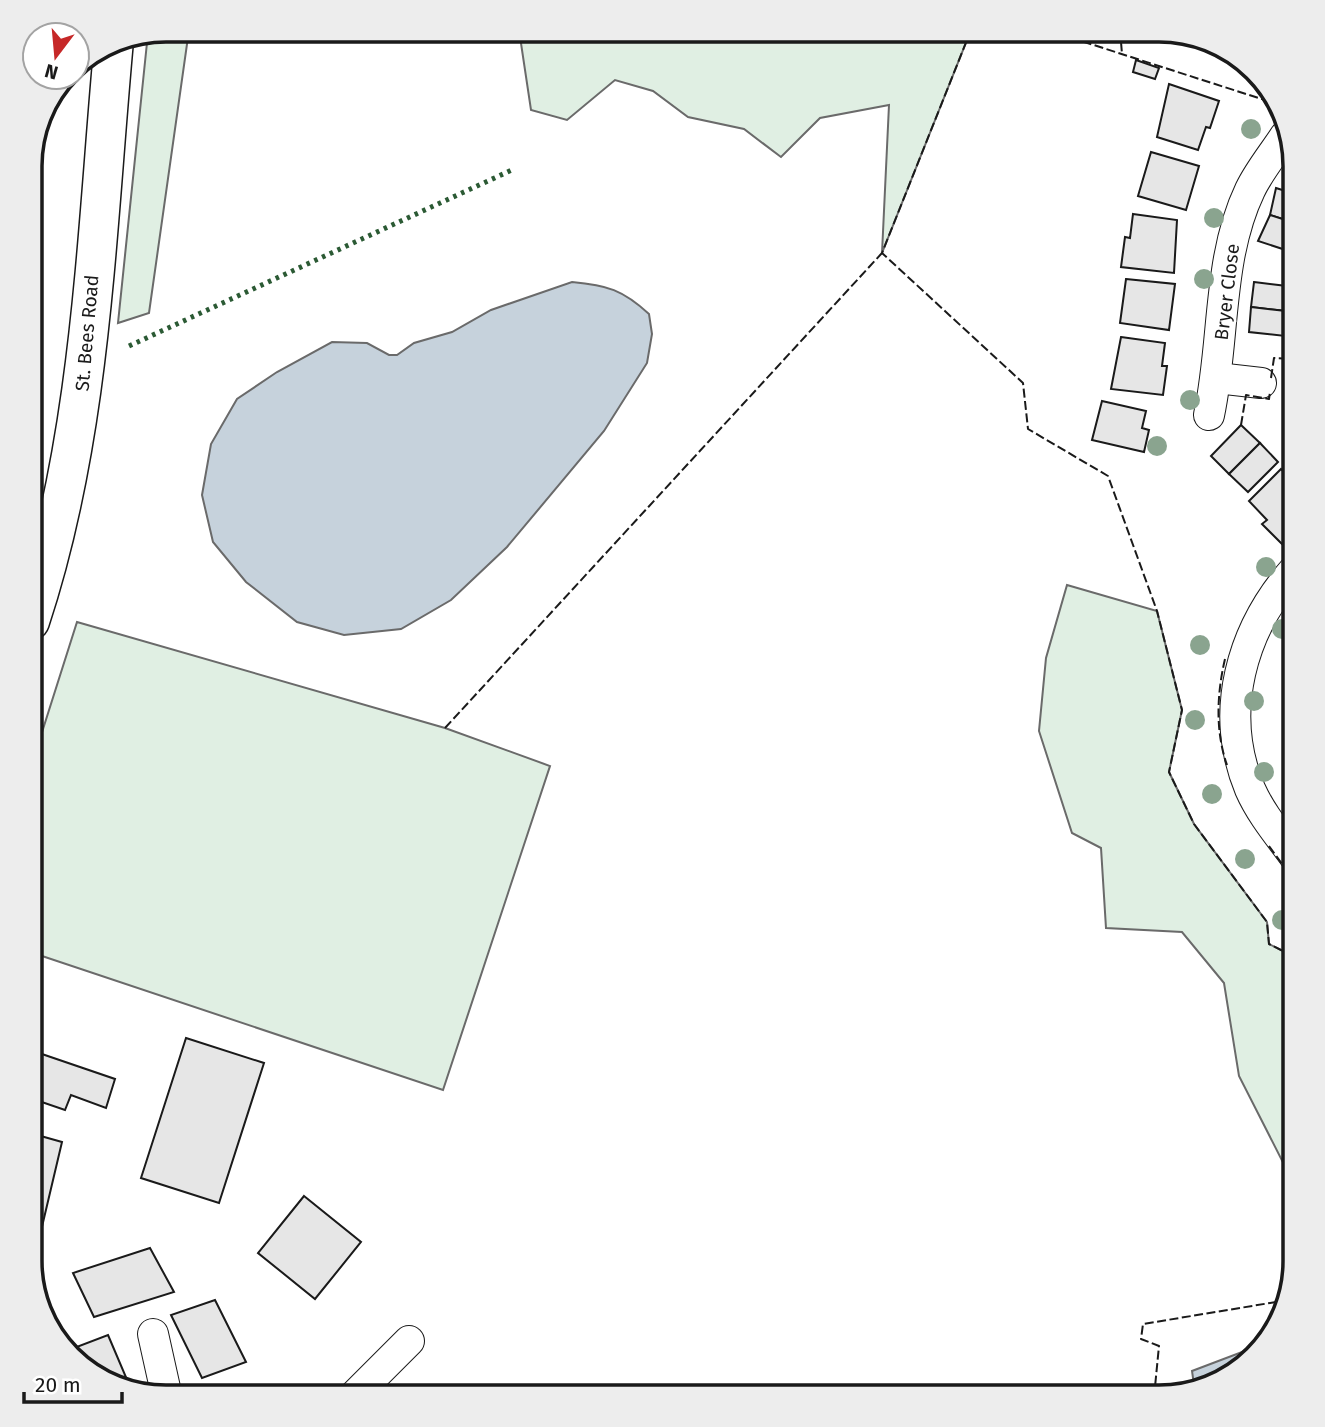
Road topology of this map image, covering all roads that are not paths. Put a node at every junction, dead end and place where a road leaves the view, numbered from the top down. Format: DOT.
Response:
graph roads {
  1 [pos="113,54"];
  2 [pos="1281,143"];
  3 [pos="1217,378"];
  4 [pos="1261,383"];
  5 [pos="1209,415"];
  6 [pos="42,585"];
  7 [pos="1283,592"];
  8 [pos="1283,840"];
  9 [pos="153,1334"];
  10 [pos="409,1341"];
  11 [pos="164,1385"];
  12 [pos="365,1385"];
  1 -- 6 [label="main road, St. Bees Road"];
  2 -- 3 [label="street, Bryer Close"];
  3 -- 4 [label="street"];
  3 -- 5 [label="street, Bryer Close"];
  7 -- 8 [label="street"];
  9 -- 11 [label="street"];
  10 -- 12 [label="street"];
}
